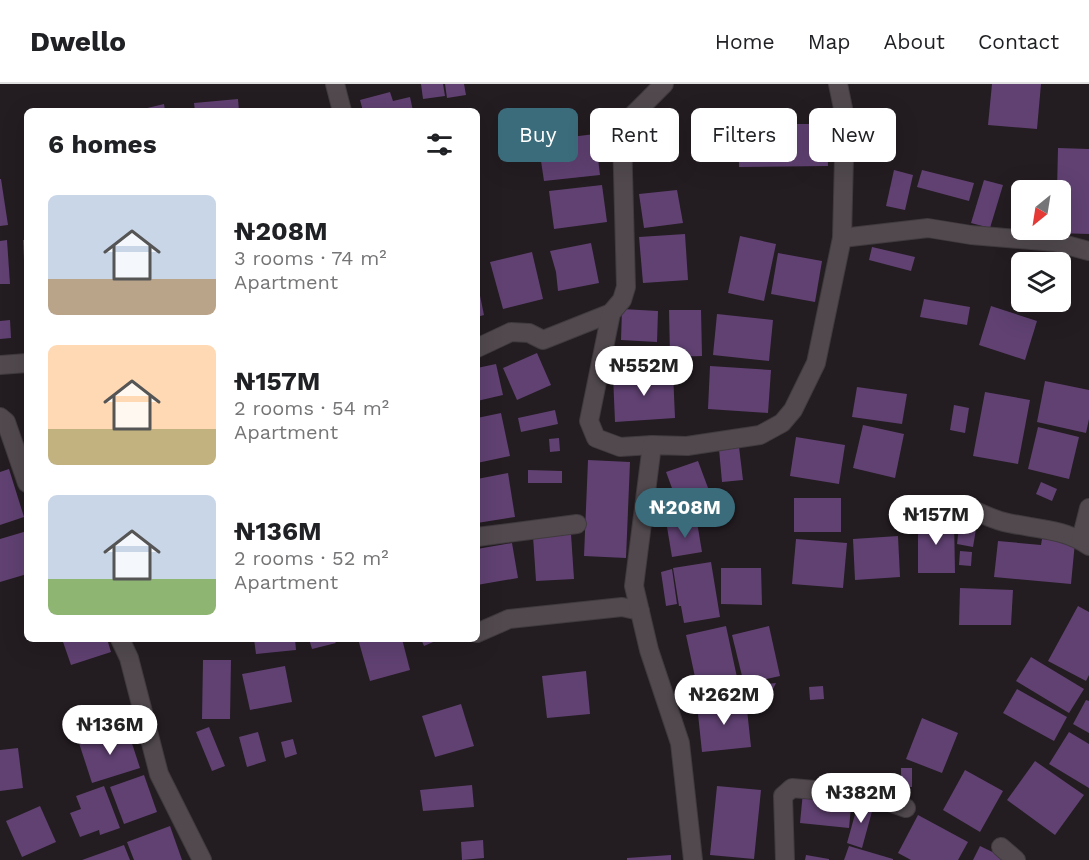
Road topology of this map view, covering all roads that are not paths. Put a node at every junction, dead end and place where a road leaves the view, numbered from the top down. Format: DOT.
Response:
graph roads {
  1 [pos="334,84"];
  2 [pos="664,84"];
  3 [pos="838,84"];
  4 [pos="341,108"];
  5 [pos="842,238"];
  6 [pos="1089,251"];
  7 [pos="611,313"];
  8 [pos="480,347"];
  9 [pos="24,363"];
  10 [pos="0,365"];
  11 [pos="0,417"];
  12 [pos="652,445"];
  13 [pos="24,474"];
  14 [pos="969,508"];
  15 [pos="1089,508"];
  16 [pos="577,524"];
  17 [pos="480,537"];
  18 [pos="1085,543"];
  19 [pos="640,611"];
  20 [pos="480,632"];
  21 [pos="121,642"];
  22 [pos="906,808"];
  23 [pos="1001,848"];
  24 [pos="202,860"];
  25 [pos="693,860"];
  26 [pos="785,860"];
  27 [pos="1016,860"];
  1 -- 4 [label="street"];
  2 -- 7 [label="street"];
  3 -- 5 [label="street"];
  5 -- 6 [label="street"];
  5 -- 12 [label="street"];
  7 -- 8 [label="street"];
  7 -- 12 [label="street"];
  9 -- 10 [label="street"];
  11 -- 13 [label="street"];
  12 -- 19 [label="street"];
  14 -- 18 [label="street"];
  15 -- 18 [label="street"];
  16 -- 17 [label="street"];
  19 -- 20 [label="street"];
  19 -- 25 [label="street"];
  21 -- 24 [label="street"];
  22 -- 26 [label="street"];
  23 -- 27 [label="street"];
}
